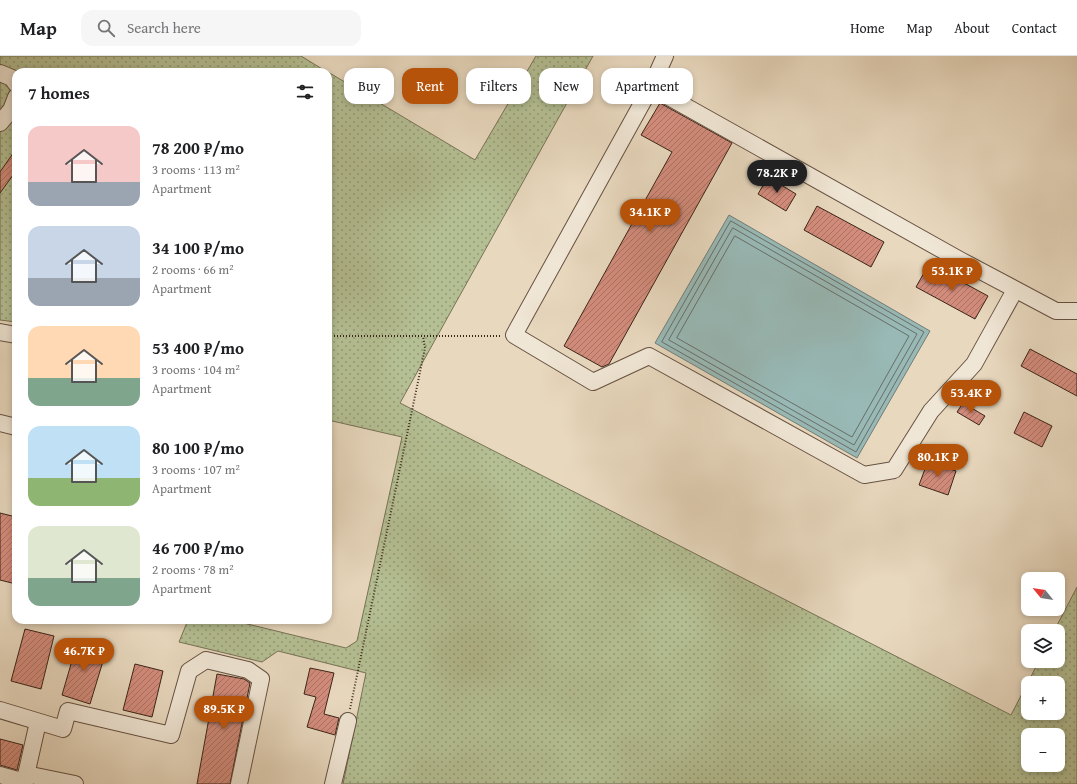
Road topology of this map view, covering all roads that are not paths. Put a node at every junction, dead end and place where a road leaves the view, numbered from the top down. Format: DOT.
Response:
graph roads {
  1 [pos="665,56"];
  2 [pos="660,68"];
  3 [pos="0,73"];
  4 [pos="12,78"];
  5 [pos="642,104"];
  6 [pos="680,104"];
  7 [pos="12,107"];
  8 [pos="0,123"];
  9 [pos="1015,290"];
  10 [pos="1077,311"];
  11 [pos="0,332"];
  12 [pos="12,334"];
  13 [pos="0,423"];
  14 [pos="12,426"];
  15 [pos="0,710"];
  16 [pos="348,721"];
  17 [pos="38,722"];
  18 [pos="0,775"];
  19 [pos="25,780"];
  20 [pos="75,784"];
  21 [pos="239,784"];
  22 [pos="333,784"];
  1 -- 2 [label="lane"];
  3 -- 4 [label="lane"];
  5 -- 9 [label="lane"];
  6 -- 9 [label="lane"];
  7 -- 8 [label="lane"];
  9 -- 10 [label="lane"];
  11 -- 12 [label="lane"];
  13 -- 14 [label="lane"];
  15 -- 17 [label="lane"];
  16 -- 22 [label="lane"];
  17 -- 19 [label="lane"];
  17 -- 21 [label="lane"];
  18 -- 19 [label="lane"];
  19 -- 20 [label="lane"];
}
